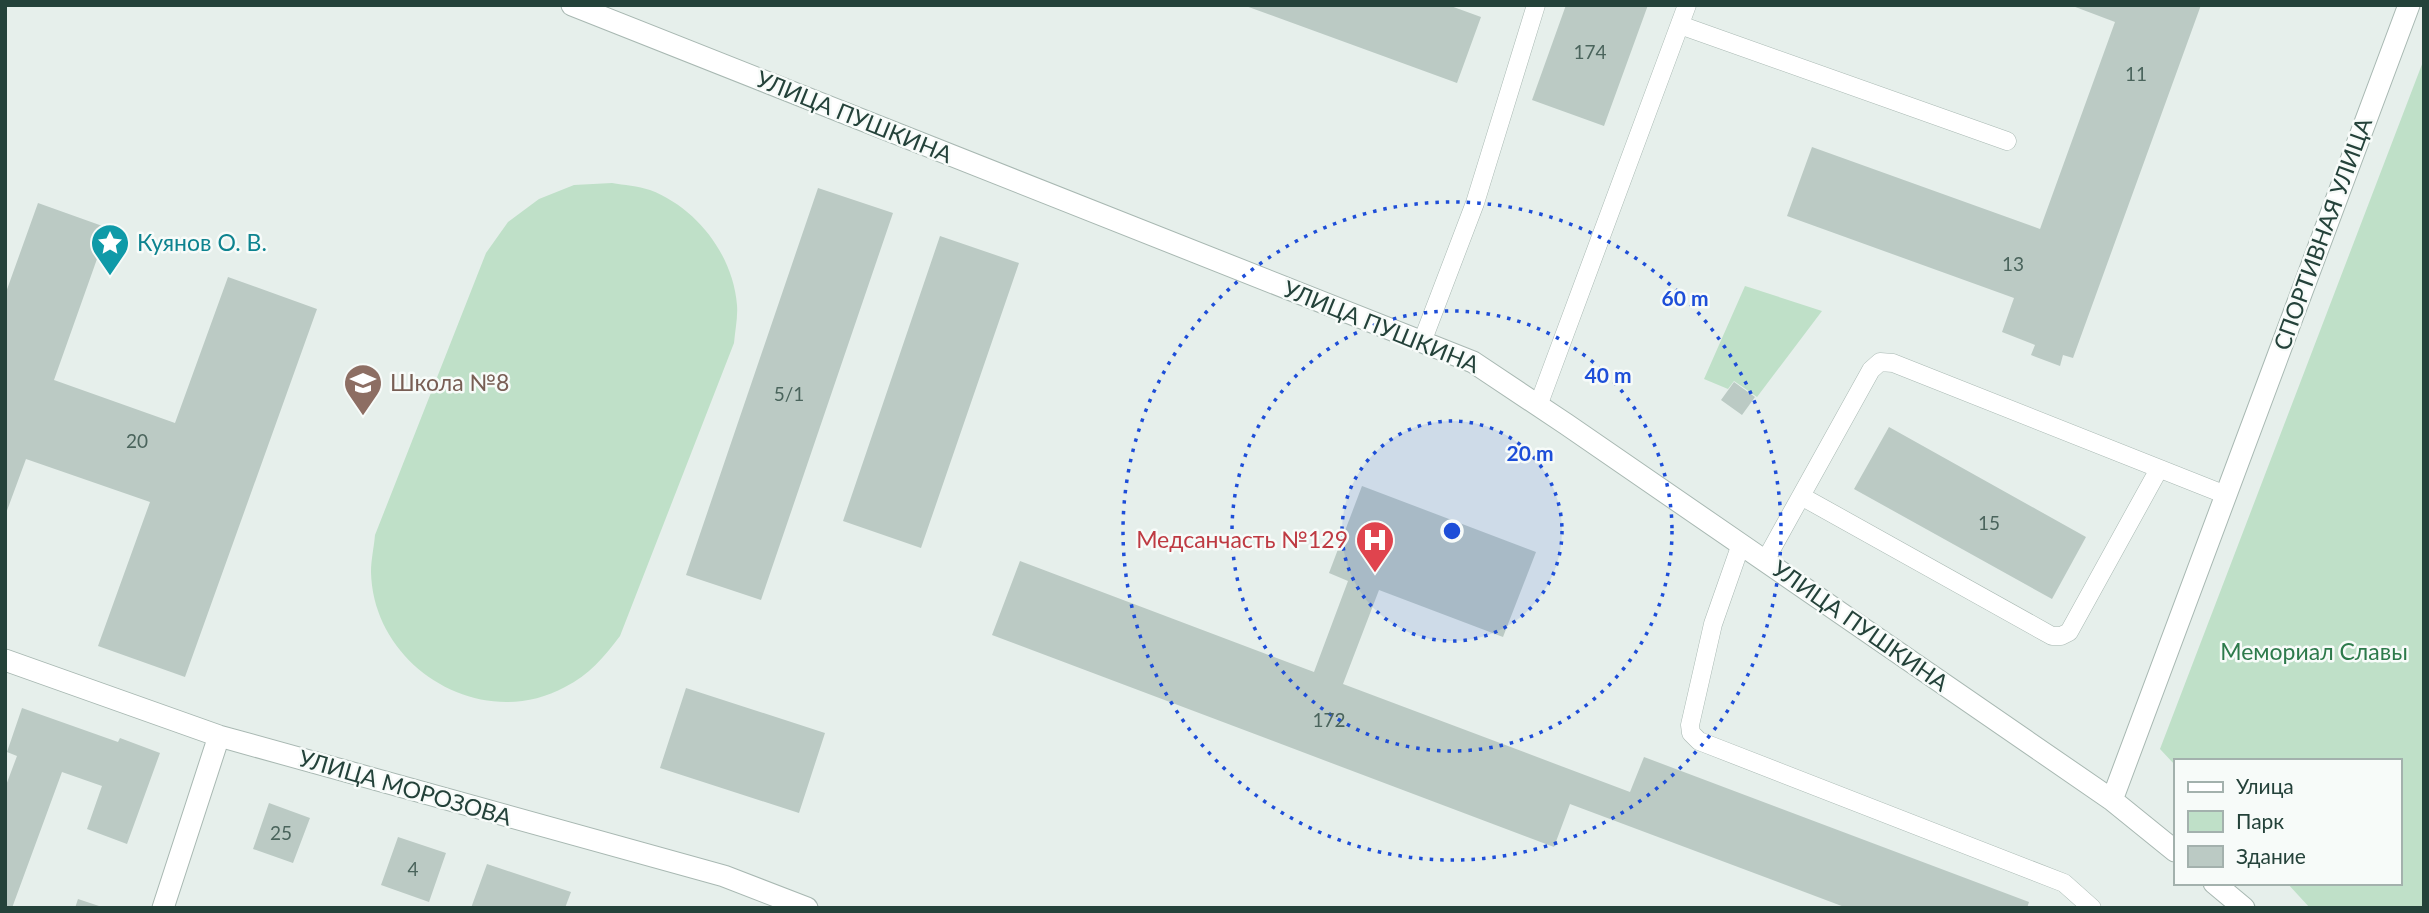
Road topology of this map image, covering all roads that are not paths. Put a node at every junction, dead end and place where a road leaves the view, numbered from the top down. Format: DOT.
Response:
graph roads {
  1 [pos="572,5"];
  2 [pos="1536,5"];
  3 [pos="1687,5"];
  4 [pos="2409,5"];
  5 [pos="1680,25"];
  6 [pos="2007,141"];
  7 [pos="1422,342"];
  8 [pos="1538,405"];
  9 [pos="2159,469"];
  10 [pos="2226,495"];
  11 [pos="1801,496"];
  12 [pos="1741,544"];
  13 [pos="1765,561"];
  14 [pos="5,660"];
  15 [pos="219,736"];
  16 [pos="2112,800"];
  17 [pos="2174,851"];
  18 [pos="2216,885"];
  19 [pos="163,908"];
  20 [pos="807,908"];
  21 [pos="2092,908"];
  22 [pos="2244,908"];
  1 -- 7 [label="street, УЛИЦА ПУШКИНА"];
  2 -- 7 [label="lane"];
  3 -- 5 [label="lane"];
  4 -- 10 [label="street, СПОРТИВНАЯ УЛИЦА"];
  5 -- 6 [label="lane"];
  5 -- 8 [label="lane"];
  7 -- 8 [label="street, УЛИЦА ПУШКИНА"];
  8 -- 12 [label="street, УЛИЦА ПУШКИНА"];
  9 -- 10 [label="lane"];
  9 -- 11 [label="lane"];
  9 -- 11 [label="lane"];
  10 -- 16 [label="street, СПОРТИВНАЯ УЛИЦА"];
  11 -- 13 [label="lane"];
  12 -- 13 [label="street, УЛИЦА ПУШКИНА"];
  12 -- 21 [label="lane"];
  13 -- 16 [label="street, УЛИЦА ПУШКИНА"];
  14 -- 15 [label="street, УЛИЦА МОРОЗОВА"];
  15 -- 19 [label="street"];
  15 -- 20 [label="street, УЛИЦА МОРОЗОВА"];
  16 -- 17 [label="street, УЛИЦА ПУШКИНА"];
  18 -- 22 [label="street"];
}
